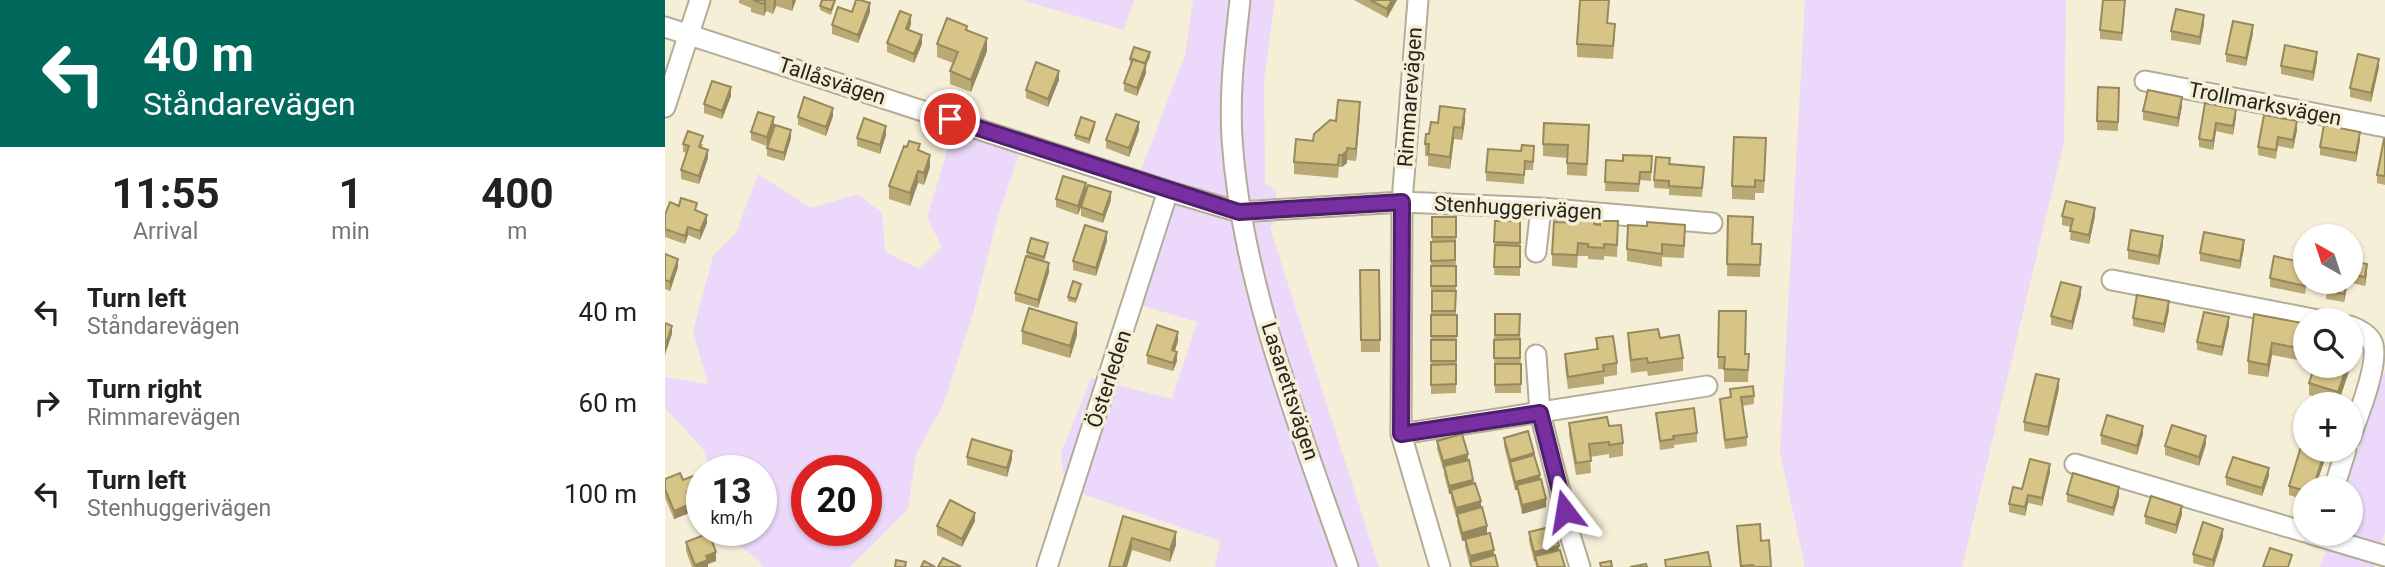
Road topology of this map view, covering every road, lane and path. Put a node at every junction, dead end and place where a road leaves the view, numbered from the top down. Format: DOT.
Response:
graph roads {
  1 [pos="700,0"];
  2 [pos="1240,0"];
  3 [pos="1418,0"];
  4 [pos="665,27"];
  5 [pos="689,35"];
  6 [pos="2145,81"];
  7 [pos="665,107"];
  8 [pos="2385,127"];
  9 [pos="1168,191"];
  10 [pos="1402,202"];
  11 [pos="1541,208"];
  12 [pos="1239,212"];
  13 [pos="1712,223"];
  14 [pos="1537,252"];
  15 [pos="2112,280"];
  16 [pos="2293,315"];
  17 [pos="2363,333"];
  18 [pos="1536,355"];
  19 [pos="1707,386"];
  20 [pos="2363,395"];
  21 [pos="1540,413"];
  22 [pos="1401,434"];
  23 [pos="2075,464"];
  24 [pos="1565,511"];
  25 [pos="2293,528"];
  26 [pos="1571,538"];
  27 [pos="2352,546"];
  28 [pos="2385,556"];
  29 [pos="1047,567"];
  30 [pos="1348,567"];
  31 [pos="1440,567"];
  32 [pos="1580,567"];
  1 -- 5 [label="street"];
  2 -- 12 [label="street"];
  3 -- 10 [label="street, Rimmarevägen"];
  4 -- 5 [label="street, Tallåsvägen"];
  5 -- 7 [label="street"];
  5 -- 9 [label="street, Tallåsvägen"];
  6 -- 8 [label="street, Trollmarksvägen"];
  9 -- 12 [label="street, Tallåsvägen"];
  9 -- 29 [label="street, Österleden"];
  10 -- 11 [label="street, Stenhuggerivägen"];
  10 -- 12 [label="street, Stenhuggerivägen"];
  10 -- 22 [label="street, Rimmarevägen"];
  11 -- 13 [label="street, Stenhuggerivägen"];
  11 -- 14 [label="street"];
  12 -- 30 [label="street, Lasarettsvägen"];
  15 -- 16 [label="street"];
  17 -- 20 [label="street"];
  18 -- 21 [label="street"];
  19 -- 21 [label="street"];
  21 -- 22 [label="street"];
  21 -- 24 [label="street"];
  22 -- 31 [label="street, Rimmarevägen"];
  23 -- 25 [label="street"];
  26 -- 32 [label="street"];
  27 -- 28 [label="street"];
}
